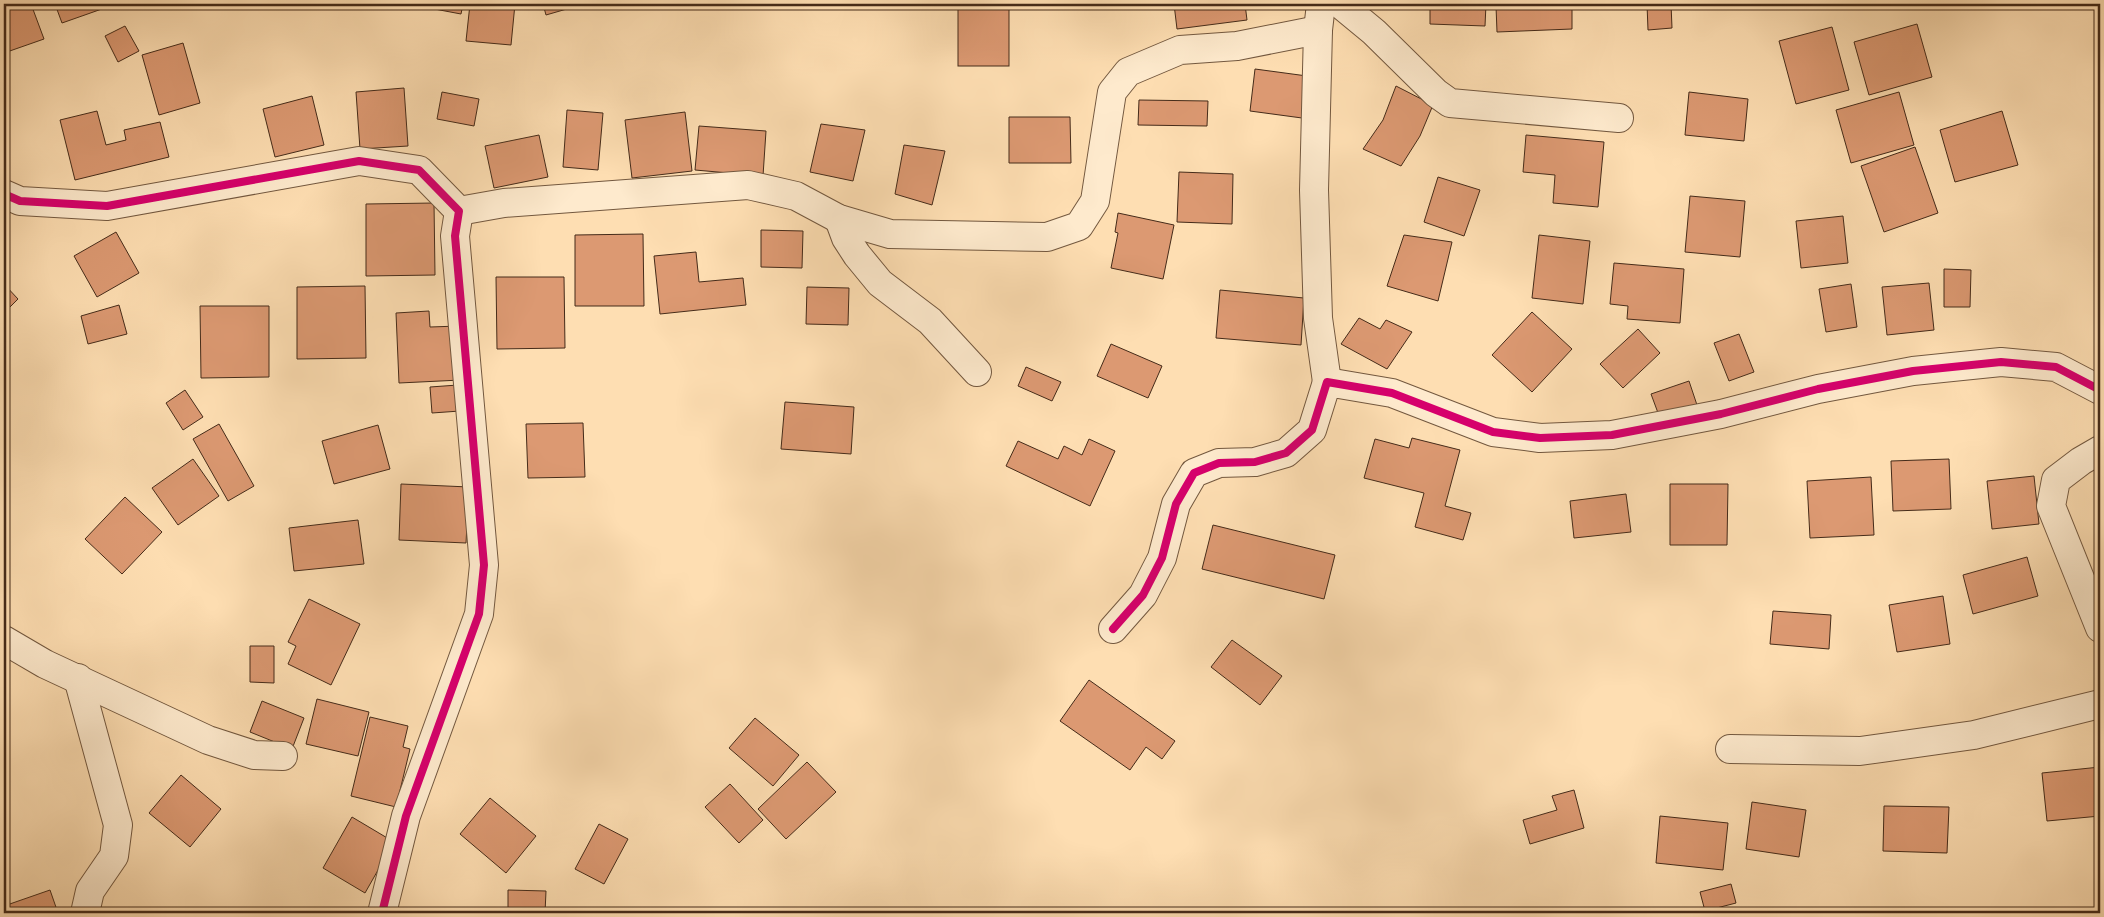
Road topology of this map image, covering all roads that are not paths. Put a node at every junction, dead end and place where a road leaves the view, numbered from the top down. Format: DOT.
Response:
graph roads {
  1 [pos="1340,4"];
  2 [pos="1319,17"];
  3 [pos="1619,118"];
  4 [pos="4,194"];
  5 [pos="459,212"];
  6 [pos="839,219"];
  7 [pos="977,372"];
  8 [pos="1327,382"];
  9 [pos="2100,390"];
  10 [pos="2100,450"];
  11 [pos="2100,628"];
  12 [pos="1113,629"];
  13 [pos="4,640"];
  14 [pos="78,678"];
  15 [pos="2100,704"];
  16 [pos="1730,750"];
  17 [pos="283,756"];
  18 [pos="85,913"];
  19 [pos="382,913"];
  1 -- 3 [label="street"];
  2 -- 6 [label="street"];
  2 -- 8 [label="street"];
  4 -- 5 [label="street"];
  5 -- 6 [label="street"];
  5 -- 19 [label="street"];
  6 -- 7 [label="street"];
  8 -- 9 [label="street"];
  8 -- 12 [label="street"];
  10 -- 11 [label="street"];
  13 -- 14 [label="street"];
  14 -- 17 [label="street"];
  14 -- 18 [label="street"];
  15 -- 16 [label="street"];
}
